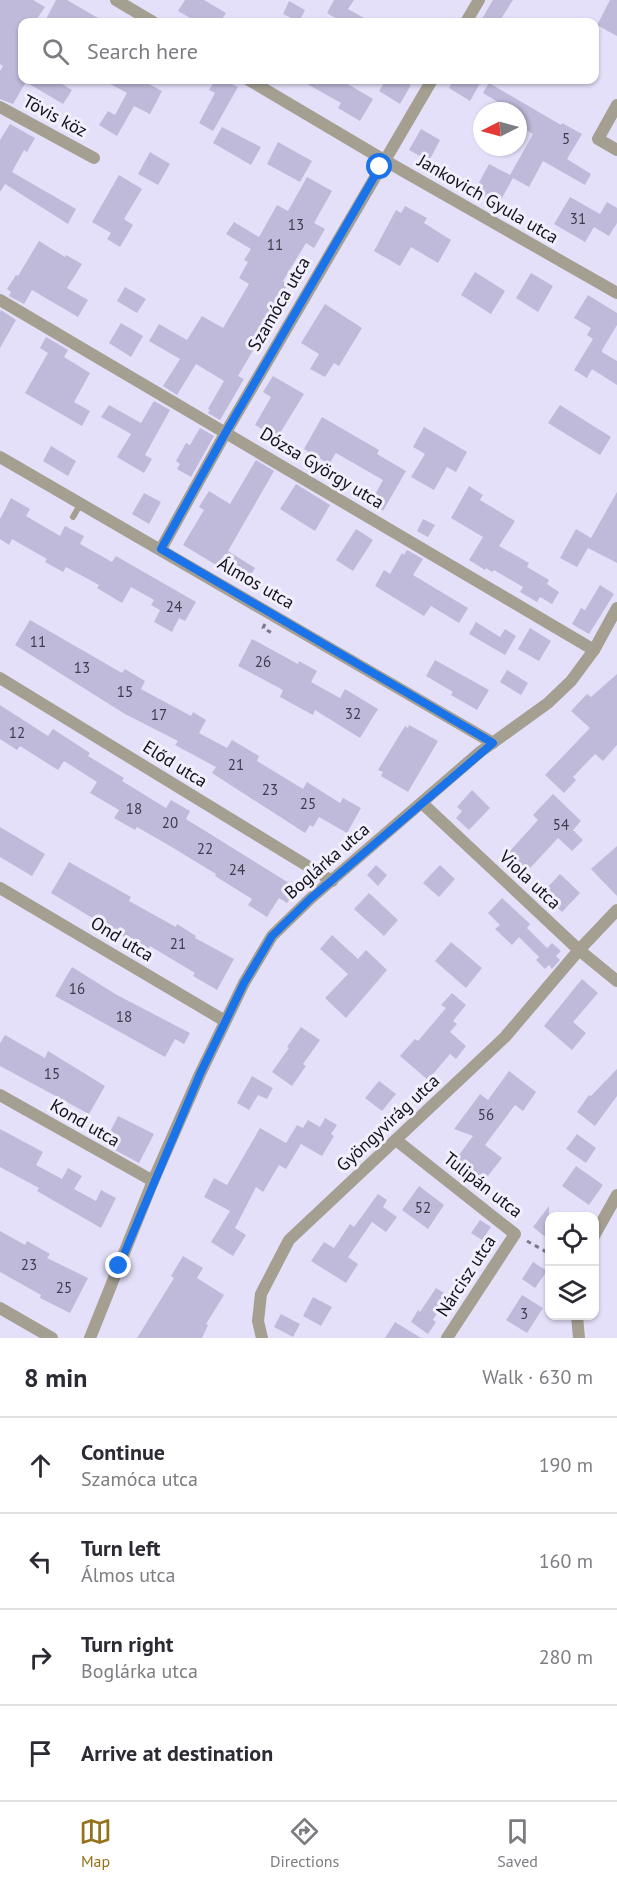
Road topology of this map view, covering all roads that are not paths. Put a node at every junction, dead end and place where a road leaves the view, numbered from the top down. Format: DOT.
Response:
graph roads {
  1 [pos="116,0"];
  2 [pos="479,0"];
  3 [pos="146,18"];
  4 [pos="468,18"];
  5 [pos="256,84"];
  6 [pos="430,84"];
  7 [pos="617,105"];
  8 [pos="0,107"];
  9 [pos="617,150"];
  10 [pos="94,158"];
  11 [pos="384,160"];
  12 [pos="617,293"];
  13 [pos="0,300"];
  14 [pos="226,432"];
  15 [pos="0,456"];
  16 [pos="81,503"];
  17 [pos="73,517"];
  18 [pos="161,549"];
  19 [pos="617,608"];
  20 [pos="594,650"];
  21 [pos="0,678"];
  22 [pos="493,743"];
  23 [pos="422,803"];
  24 [pos="332,881"];
  25 [pos="0,888"];
  26 [pos="617,910"];
  27 [pos="579,950"];
  28 [pos="617,981"];
  29 [pos="225,1021"];
  30 [pos="0,1095"];
  31 [pos="396,1140"];
  32 [pos="153,1181"];
  33 [pos="617,1195"];
  34 [pos="599,1227"];
  35 [pos="515,1234"];
  36 [pos="0,1308"];
  37 [pos="577,1320"];
  38 [pos="52,1338"];
  39 [pos="90,1338"];
  40 [pos="262,1338"];
  41 [pos="447,1338"];
  42 [pos="579,1338"];
  1 -- 3 [label="street"];
  2 -- 4 [label="street"];
  5 -- 11 [label="street, Jankovich Gyula utca"];
  6 -- 11 [label="street, Szamóca utca"];
  7 -- 9 [label="street"];
  8 -- 10 [label="street, Tövis köz"];
  11 -- 12 [label="street, Jankovich Gyula utca"];
  11 -- 14 [label="street, Szamóca utca"];
  13 -- 14 [label="street, Dózsa György utca"];
  14 -- 18 [label="street, Szamóca utca"];
  14 -- 20 [label="street, Dózsa György utca"];
  15 -- 16 [label="street, Álmos utca"];
  16 -- 17 [label="lane"];
  16 -- 18 [label="street, Álmos utca"];
  18 -- 22 [label="street, Álmos utca"];
  19 -- 20 [label="street, Boglárka utca"];
  20 -- 22 [label="street, Boglárka utca"];
  21 -- 24 [label="street, Előd utca"];
  22 -- 23 [label="street, Boglárka utca"];
  23 -- 24 [label="street, Boglárka utca"];
  23 -- 27 [label="street, Viola utca"];
  24 -- 29 [label="street, Boglárka utca"];
  25 -- 29 [label="street, Ond utca"];
  26 -- 27 [label="street, Gyöngyvirág utca"];
  27 -- 28 [label="street, Viola utca"];
  27 -- 31 [label="street, Gyöngyvirág utca"];
  29 -- 32 [label="street, Boglárka utca"];
  30 -- 32 [label="street, Kond utca"];
  31 -- 35 [label="street, Tulipán utca"];
  31 -- 40 [label="street, Gyöngyvirág utca"];
  32 -- 39 [label="street, Boglárka utca"];
  33 -- 34 [label="street"];
  35 -- 41 [label="street, Nárcisz utca"];
  36 -- 38 [label="street"];
  37 -- 42 [label="street"];
}
